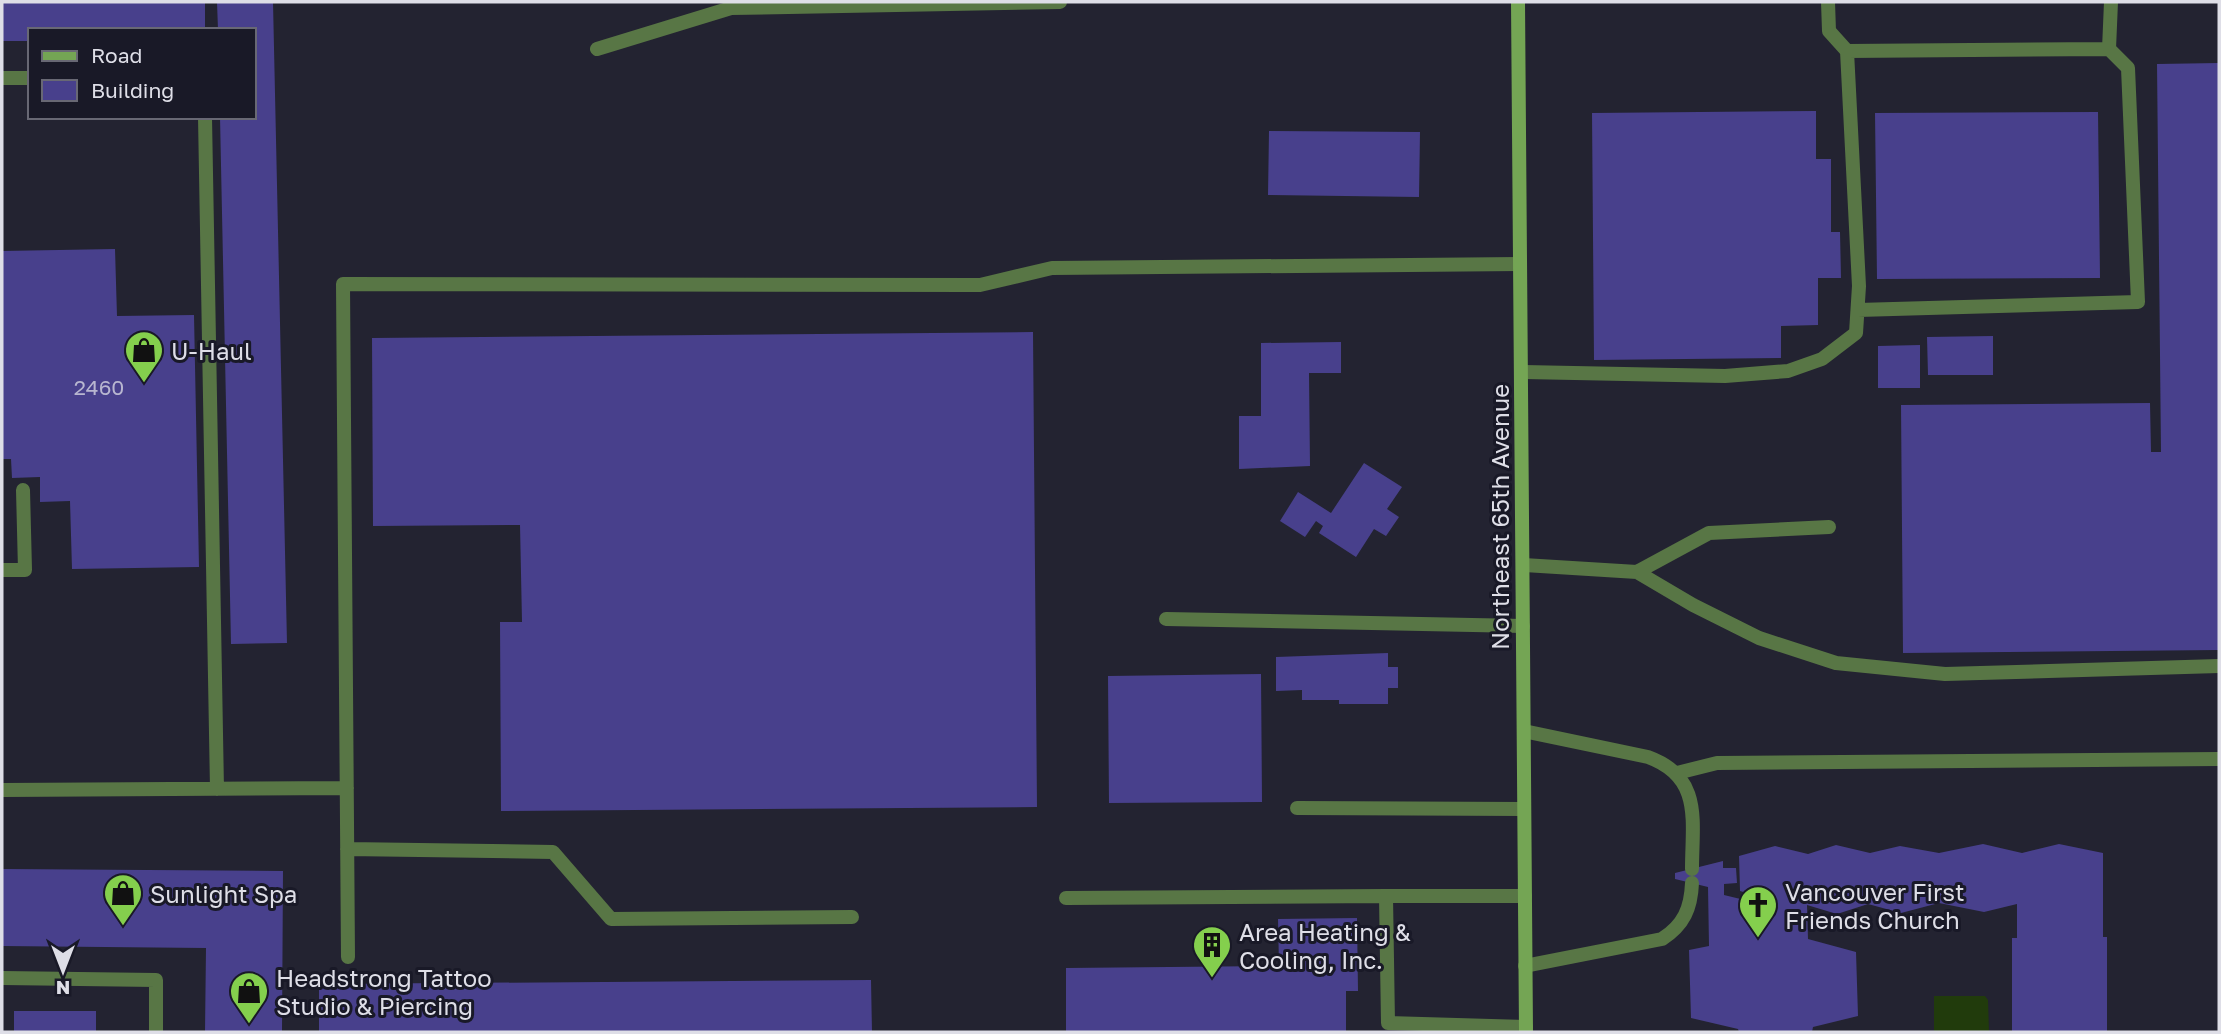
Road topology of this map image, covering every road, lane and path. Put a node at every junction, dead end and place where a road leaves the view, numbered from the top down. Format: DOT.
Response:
graph roads {
  1 [pos="1060,2"];
  2 [pos="1518,2"];
  3 [pos="1828,2"];
  4 [pos="2111,2"];
  5 [pos="597,49"];
  6 [pos="2109,49"];
  7 [pos="1847,51"];
  8 [pos="2,78"];
  9 [pos="28,78"];
  10 [pos="205,119"];
  11 [pos="1520,264"];
  12 [pos="1858,310"];
  13 [pos="1521,372"];
  14 [pos="23,490"];
  15 [pos="1829,527"];
  16 [pos="1523,565"];
  17 [pos="2,570"];
  18 [pos="1637,572"];
  19 [pos="1166,620"];
  20 [pos="1523,626"];
  21 [pos="2219,666"];
  22 [pos="1524,732"];
  23 [pos="2219,759"];
  24 [pos="1677,773"];
  25 [pos="347,788"];
  26 [pos="217,789"];
  27 [pos="2,790"];
  28 [pos="1297,808"];
  29 [pos="1524,809"];
  30 [pos="348,849"];
  31 [pos="1386,896"];
  32 [pos="1525,896"];
  33 [pos="1066,898"];
  34 [pos="852,916"];
  35 [pos="348,957"];
  36 [pos="1525,966"];
  37 [pos="2,978"];
  38 [pos="1526,1030"];
  39 [pos="156,1032"];
  1 -- 5 [label="lane"];
  2 -- 11 [label="street, Northeast 65th Avenue"];
  3 -- 7 [label="lane"];
  4 -- 6 [label="lane"];
  6 -- 7 [label="lane"];
  6 -- 12 [label="lane"];
  7 -- 12 [label="lane"];
  8 -- 9 [label="lane"];
  10 -- 26 [label="lane"];
  11 -- 13 [label="street, Northeast 65th Avenue"];
  11 -- 25 [label="lane"];
  12 -- 13 [label="lane"];
  13 -- 16 [label="street, Northeast 65th Avenue"];
  14 -- 17 [label="lane"];
  15 -- 18 [label="lane"];
  16 -- 18 [label="lane"];
  16 -- 20 [label="street, Northeast 65th Avenue"];
  18 -- 21 [label="lane"];
  19 -- 20 [label="lane"];
  20 -- 22 [label="street, Northeast 65th Avenue"];
  22 -- 24 [label="lane"];
  22 -- 29 [label="street, Northeast 65th Avenue"];
  23 -- 24 [label="lane"];
  24 -- 36 [label="lane"];
  25 -- 26 [label="lane"];
  25 -- 30 [label="lane"];
  26 -- 27 [label="lane"];
  28 -- 29 [label="lane"];
  29 -- 32 [label="street, Northeast 65th Avenue"];
  30 -- 34 [label="lane"];
  30 -- 35 [label="lane"];
  31 -- 32 [label="lane"];
  31 -- 33 [label="lane"];
  31 -- 38 [label="lane"];
  32 -- 36 [label="street, Northeast 65th Avenue"];
  36 -- 38 [label="street, Northeast 65th Avenue"];
  37 -- 39 [label="lane"];
}
